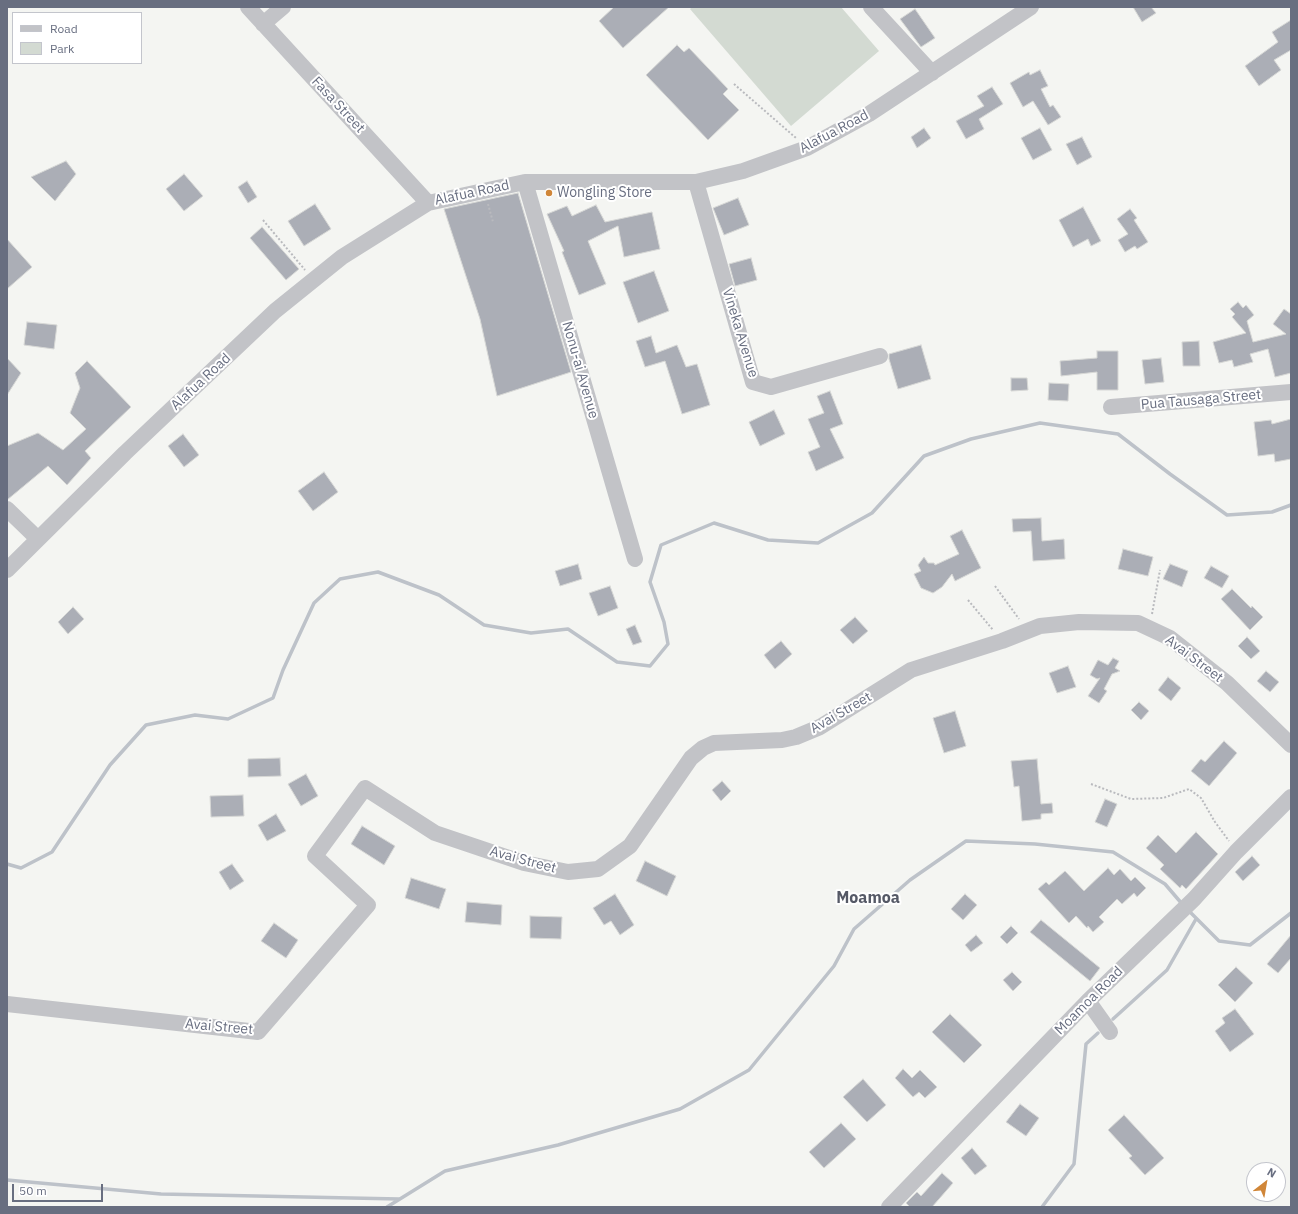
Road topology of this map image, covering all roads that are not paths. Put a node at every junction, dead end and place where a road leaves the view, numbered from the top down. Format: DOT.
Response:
graph roads {
  1 [pos="248,7"];
  2 [pos="283,7"];
  3 [pos="1031,7"];
  4 [pos="878,9"];
  5 [pos="263,24"];
  6 [pos="932,73"];
  7 [pos="525,182"];
  8 [pos="696,182"];
  9 [pos="428,203"];
  10 [pos="880,356"];
  11 [pos="1291,392"];
  12 [pos="1111,407"];
  13 [pos="7,510"];
  14 [pos="38,539"];
  15 [pos="635,559"];
  16 [pos="7,570"];
  17 [pos="1291,745"];
  18 [pos="1291,797"];
  19 [pos="1088,1001"];
  20 [pos="7,1004"];
  21 [pos="1110,1032"];
  22 [pos="889,1207"];
  1 -- 5 [label="street, Fasa Street"];
  2 -- 5 [label="street"];
  3 -- 6 [label="street, Alafua Road"];
  4 -- 6 [label="street"];
  5 -- 9 [label="street, Fasa Street"];
  6 -- 8 [label="street, Alafua Road"];
  7 -- 8 [label="street, Alafua Road"];
  7 -- 9 [label="street, Alafua Road"];
  7 -- 15 [label="street, Nonu-ai Avenue"];
  8 -- 10 [label="street, Vineka Avenue"];
  9 -- 14 [label="street, Alafua Road"];
  11 -- 12 [label="street, Pua Tausaga Street"];
  13 -- 14 [label="street"];
  14 -- 16 [label="street, Alafua Road"];
  17 -- 20 [label="street, Avai Street"];
  18 -- 19 [label="street, Moamoa Road"];
  19 -- 21 [label="street"];
  19 -- 22 [label="street, Moamoa Road"];
}
